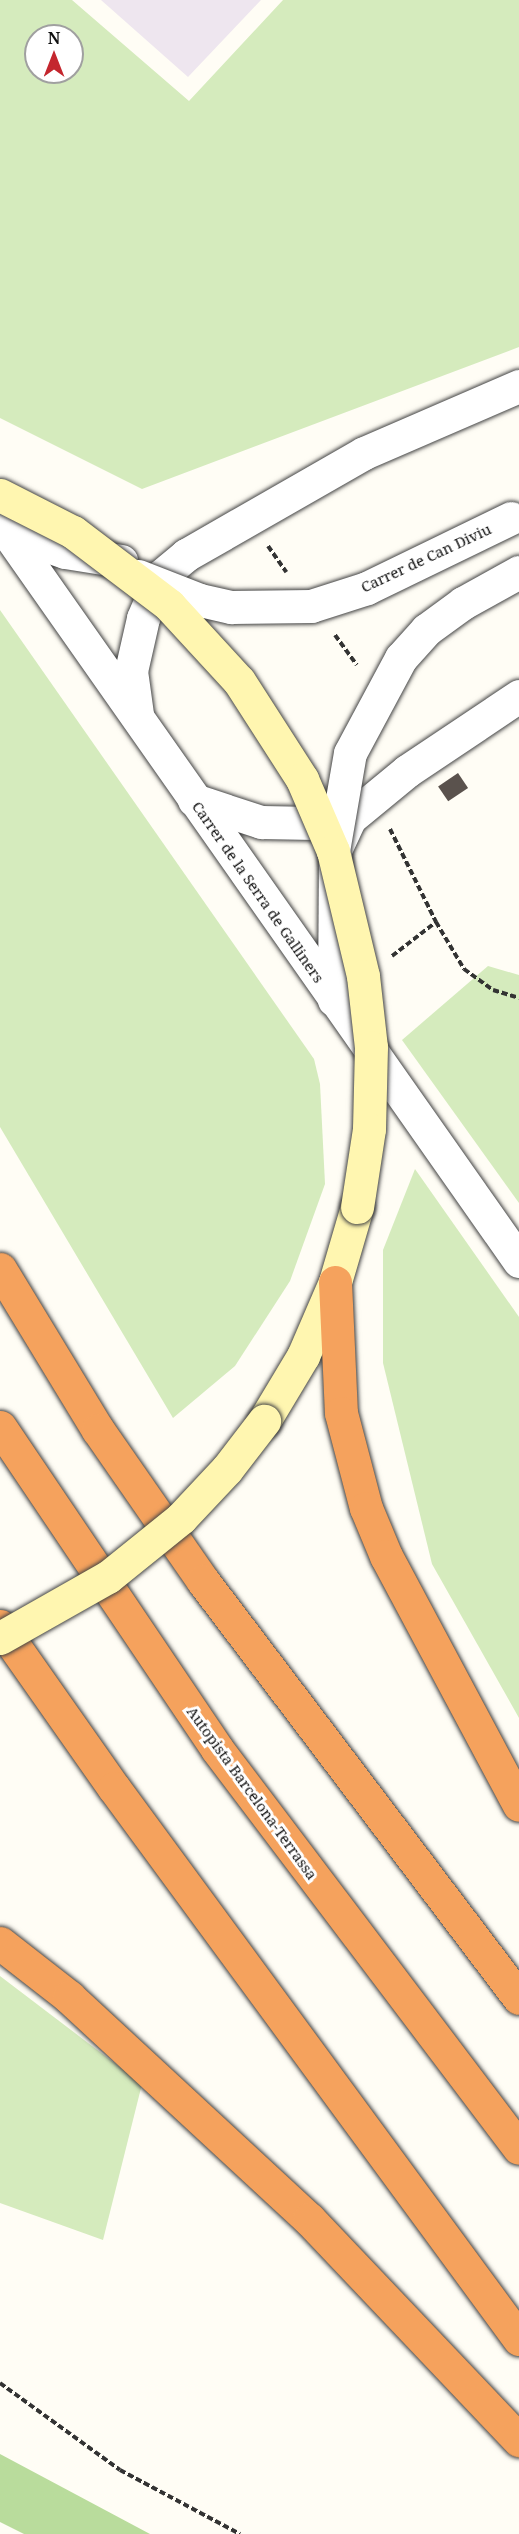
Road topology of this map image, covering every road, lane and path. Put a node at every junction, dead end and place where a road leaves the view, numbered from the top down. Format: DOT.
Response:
graph roads {
  1 [pos="519,386"];
  2 [pos="0,495"];
  3 [pos="515,516"];
  4 [pos="4,527"];
  5 [pos="186,555"];
  6 [pos="519,572"];
  7 [pos="132,574"];
  8 [pos="519,696"];
  9 [pos="138,721"];
  10 [pos="194,800"];
  11 [pos="350,818"];
  12 [pos="333,851"];
  13 [pos="390,958"];
  14 [pos="519,998"];
  15 [pos="334,1000"];
  16 [pos="519,1261"];
  17 [pos="0,1269"];
  18 [pos="335,1282"];
  19 [pos="0,1427"];
  20 [pos="0,1626"];
  21 [pos="0,1638"];
  22 [pos="519,1806"];
  23 [pos="0,1943"];
  24 [pos="519,1998"];
  25 [pos="519,2148"];
  26 [pos="519,2339"];
  27 [pos="0,2384"];
  28 [pos="519,2440"];
  29 [pos="240,2534"];
  1 -- 5 [label="street"];
  2 -- 7 [label="street, bridge"];
  3 -- 7 [label="street, Carrer de Can Diviu, bridge"];
  4 -- 5 [label="street"];
  4 -- 9 [label="street, Carrer de la Serra de Galliners"];
  5 -- 9 [label="street"];
  6 -- 12 [label="street, bridge"];
  7 -- 12 [label="street, bridge"];
  8 -- 11 [label="street"];
  9 -- 10 [label="street, Carrer de la Serra de Galliners"];
  10 -- 11 [label="street"];
  10 -- 15 [label="street, Carrer de la Serra de Galliners"];
  11 -- 15 [label="street"];
  12 -- 18 [label="street, bridge"];
  13 -- 14 [label="path"];
  15 -- 16 [label="street, Carrer de la Serra de Galliners"];
  17 -- 24 [label="highway"];
  18 -- 21 [label="street, bridge"];
  18 -- 22 [label="highway"];
  19 -- 25 [label="highway, Autopista Barcelona-Terrassa"];
  20 -- 26 [label="highway"];
  23 -- 28 [label="highway"];
  27 -- 29 [label="path"];
}
